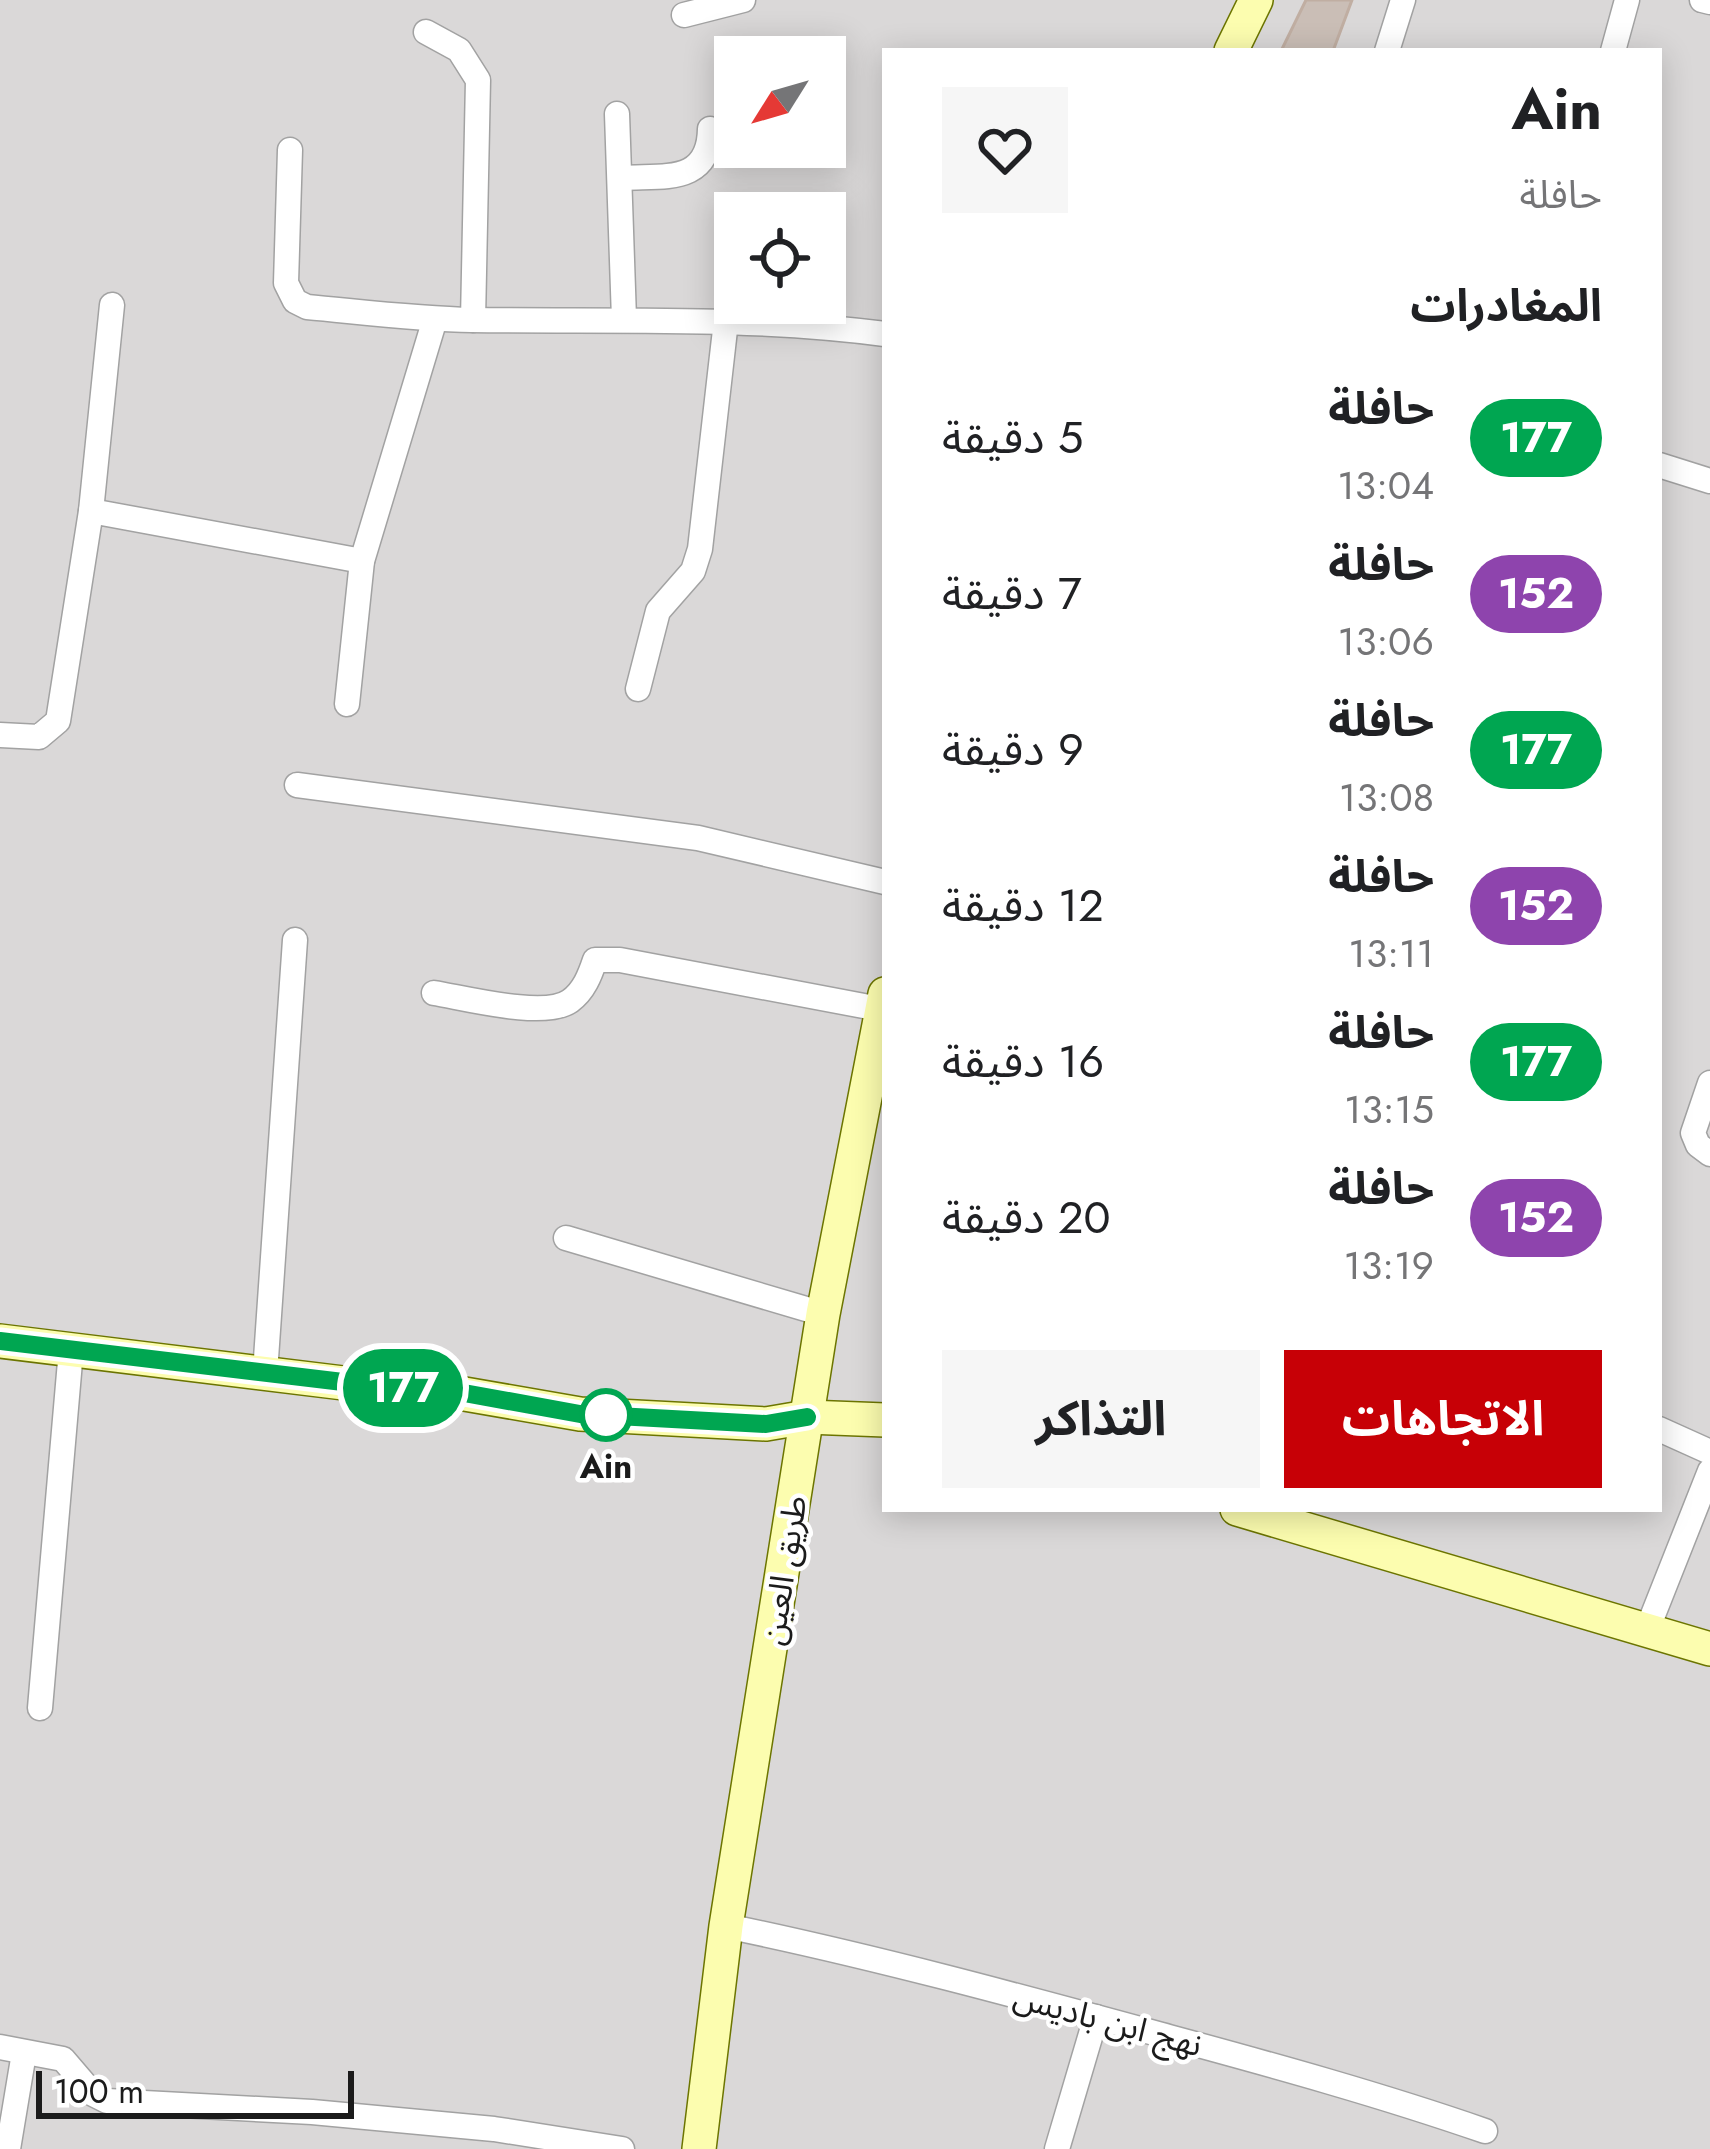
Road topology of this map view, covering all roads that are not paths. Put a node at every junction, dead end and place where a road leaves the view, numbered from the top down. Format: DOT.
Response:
graph roads {
  1 [pos="742,0"];
  2 [pos="1256,0"];
  3 [pos="1403,0"];
  4 [pos="1627,0"];
  5 [pos="684,15"];
  6 [pos="426,32"];
  7 [pos="1232,48"];
  8 [pos="1388,48"];
  9 [pos="1614,48"];
  10 [pos="617,114"];
  11 [pos="710,129"];
  12 [pos="290,150"];
  13 [pos="622,178"];
  14 [pos="112,305"];
  15 [pos="435,319"];
  16 [pos="624,319"];
  17 [pos="473,320"];
  18 [pos="714,321"];
  19 [pos="726,324"];
  20 [pos="783,324"];
  21 [pos="882,334"];
  22 [pos="1662,466"];
  23 [pos="1710,482"];
  24 [pos="91,511"];
  25 [pos="362,562"];
  26 [pos="638,689"];
  27 [pos="347,704"];
  28 [pos="0,735"];
  29 [pos="298,785"];
  30 [pos="882,881"];
  31 [pos="296,940"];
  32 [pos="434,993"];
  33 [pos="882,1004"];
  34 [pos="882,1014"];
  35 [pos="1710,1083"];
  36 [pos="1710,1154"];
  37 [pos="566,1238"];
  38 [pos="824,1314"];
  39 [pos="0,1341"];
  40 [pos="71,1349"];
  41 [pos="265,1373"];
  42 [pos="807,1417"];
  43 [pos="882,1420"];
  44 [pos="1662,1430"];
  45 [pos="1710,1452"];
  46 [pos="1710,1471"];
  47 [pos="1247,1512"];
  48 [pos="1647,1630"];
  49 [pos="1710,1648"];
  50 [pos="40,1708"];
  51 [pos="726,1926"];
  52 [pos="1096,2017"];
  53 [pos="12,2050"];
  54 [pos="1484,2131"];
  55 [pos="8,2149"];
  56 [pos="622,2149"];
  57 [pos="699,2149"];
  58 [pos="1057,2149"];
  1 -- 5 [label="street"];
  2 -- 7 [label="street"];
  3 -- 8 [label="street"];
  4 -- 9 [label="street"];
  6 -- 17 [label="street"];
  10 -- 13 [label="street"];
  11 -- 13 [label="street"];
  12 -- 15 [label="street"];
  13 -- 16 [label="street"];
  14 -- 24 [label="street"];
  15 -- 17 [label="street"];
  15 -- 25 [label="street"];
  16 -- 17 [label="street"];
  16 -- 18 [label="street"];
  19 -- 26 [label="street"];
  20 -- 21 [label="street"];
  22 -- 23 [label="street"];
  24 -- 25 [label="street"];
  24 -- 28 [label="street"];
  25 -- 27 [label="street"];
  29 -- 30 [label="street"];
  31 -- 41 [label="street"];
  32 -- 33 [label="street"];
  34 -- 38 [label="street, طريق العين"];
  35 -- 36 [label="street"];
  37 -- 38 [label="street"];
  38 -- 42 [label="street, طريق العين"];
  39 -- 40 [label="street"];
  40 -- 41 [label="street"];
  40 -- 50 [label="street"];
  41 -- 42 [label="street"];
  42 -- 43 [label="street"];
  42 -- 51 [label="street, طريق العين"];
  44 -- 45 [label="street"];
  46 -- 48 [label="street"];
  47 -- 48 [label="street"];
  48 -- 49 [label="street"];
  51 -- 52 [label="street, نهج ابن باديس"];
  51 -- 57 [label="street, طريق العين"];
  52 -- 54 [label="street, نهج ابن باديس"];
  52 -- 58 [label="street"];
  53 -- 55 [label="street"];
  53 -- 56 [label="street"];
}
